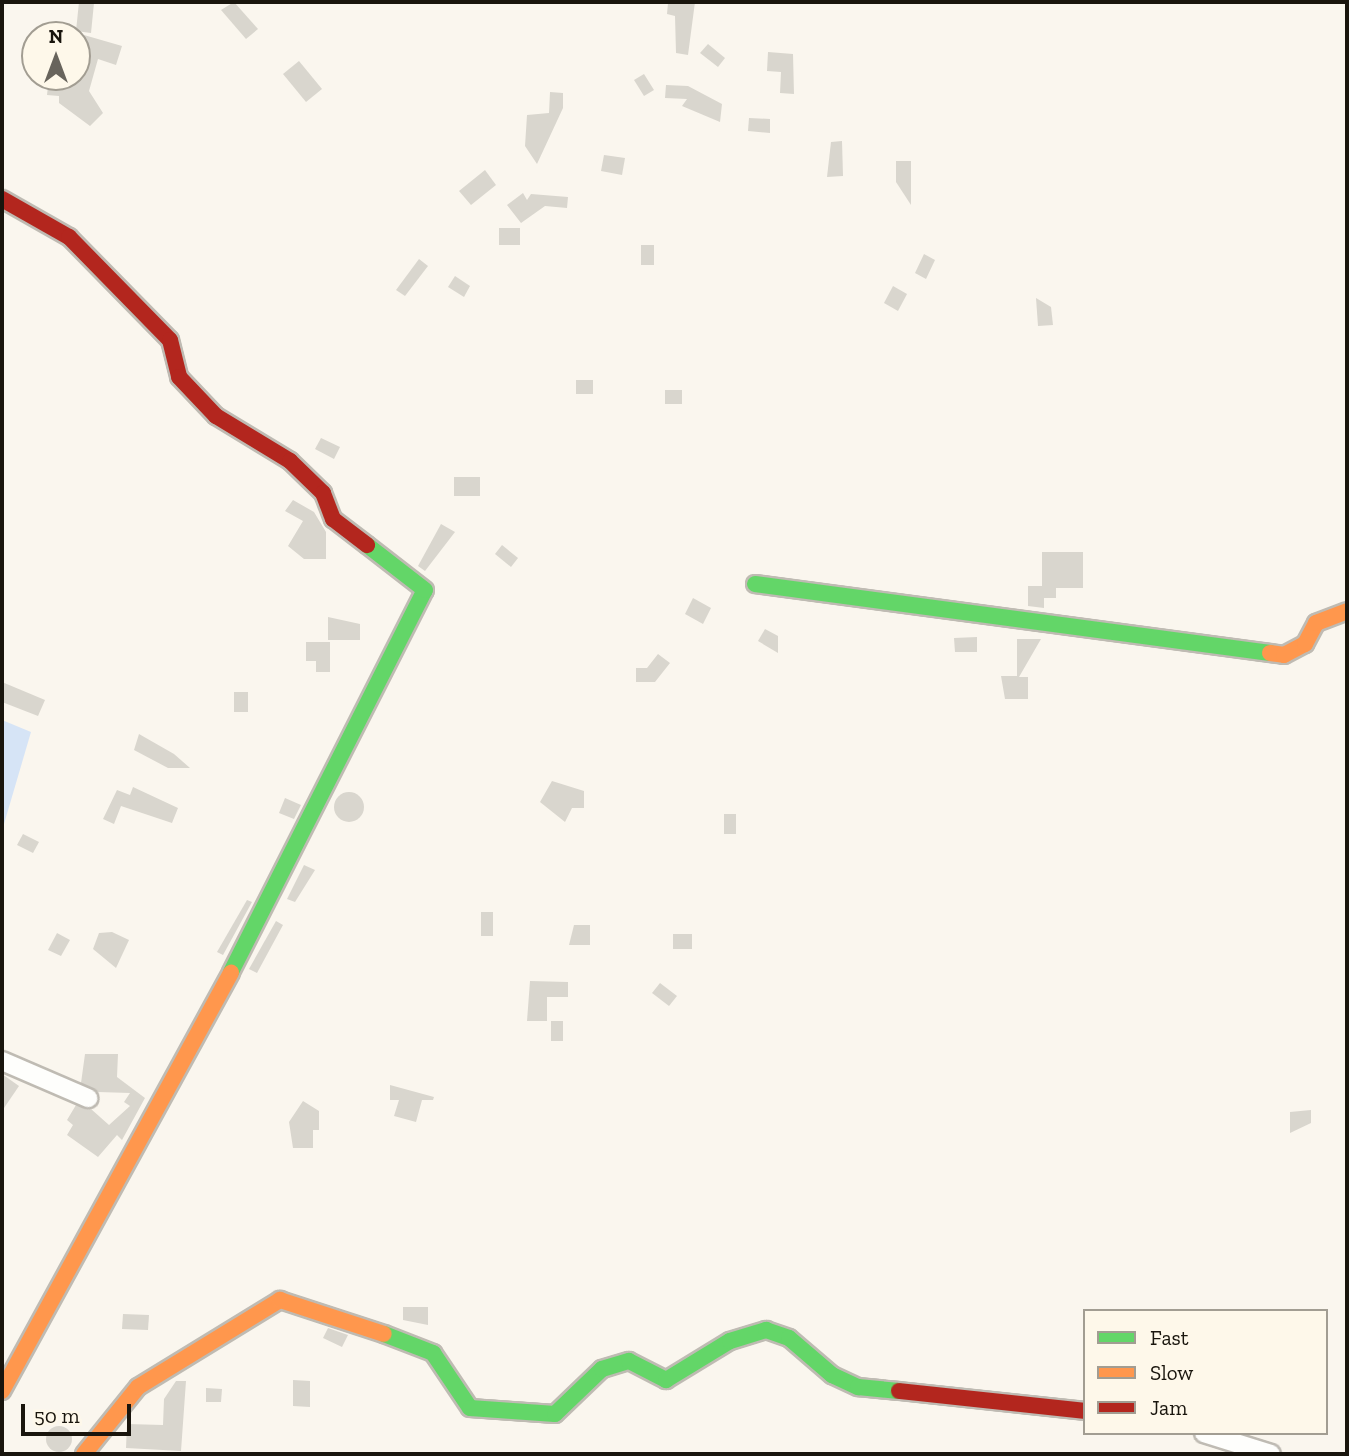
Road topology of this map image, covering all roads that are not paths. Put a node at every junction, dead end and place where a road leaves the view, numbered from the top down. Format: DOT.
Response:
graph roads {
  1 [pos="2,199"];
  2 [pos="755,584"];
  3 [pos="1347,611"];
  4 [pos="2,1061"];
  5 [pos="88,1098"];
  6 [pos="2,1391"];
  7 [pos="1083,1411"];
  8 [pos="1210,1435"];
  9 [pos="84,1454"];
  10 [pos="1271,1454"];
  1 -- 6 [label="street"];
  2 -- 3 [label="street"];
  4 -- 5 [label="street"];
  7 -- 9 [label="street"];
  8 -- 10 [label="street"];
}
